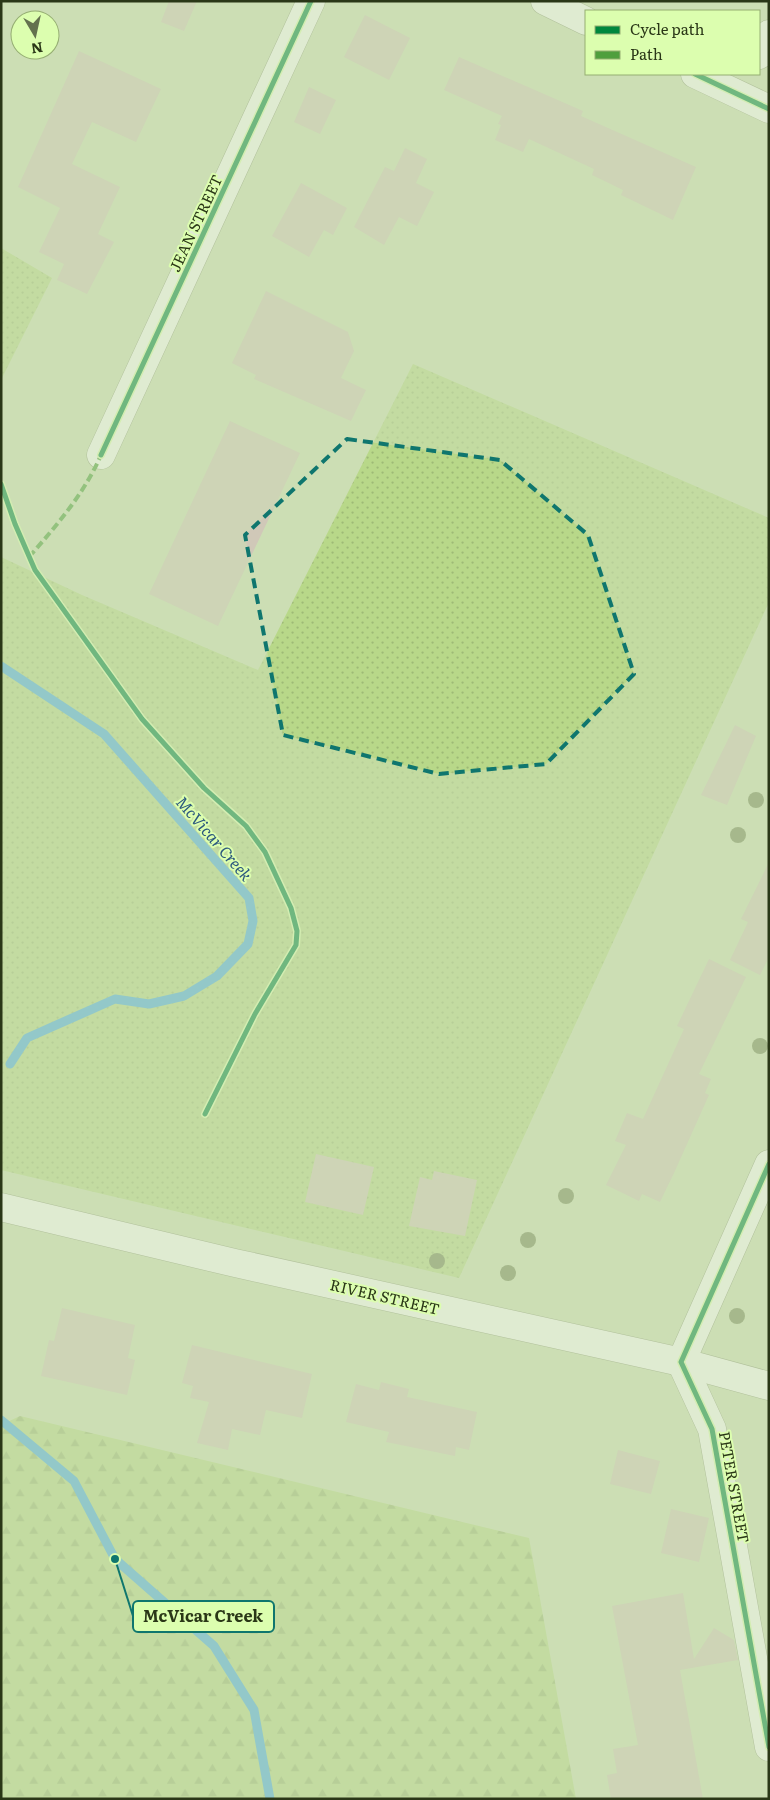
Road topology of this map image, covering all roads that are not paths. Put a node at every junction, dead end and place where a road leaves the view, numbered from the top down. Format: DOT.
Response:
graph roads {
  1 [pos="311,1"];
  2 [pos="545,1"];
  3 [pos="585,21"];
  4 [pos="769,34"];
  5 [pos="760,53"];
  6 [pos="700,75"];
  7 [pos="744,84"];
  8 [pos="769,110"];
  9 [pos="101,455"];
  10 [pos="769,1164"];
  11 [pos="1,1207"];
  12 [pos="681,1362"];
  13 [pos="769,1386"];
  14 [pos="769,1747"];
  1 -- 9 [label="street, JEAN STREET"];
  2 -- 3 [label="street"];
  4 -- 5 [label="street"];
  6 -- 7 [label="street"];
  7 -- 8 [label="street"];
  10 -- 12 [label="street"];
  11 -- 12 [label="street, RIVER STREET"];
  12 -- 13 [label="street, RIVER STREET"];
  12 -- 14 [label="street, PETER STREET"];
}
